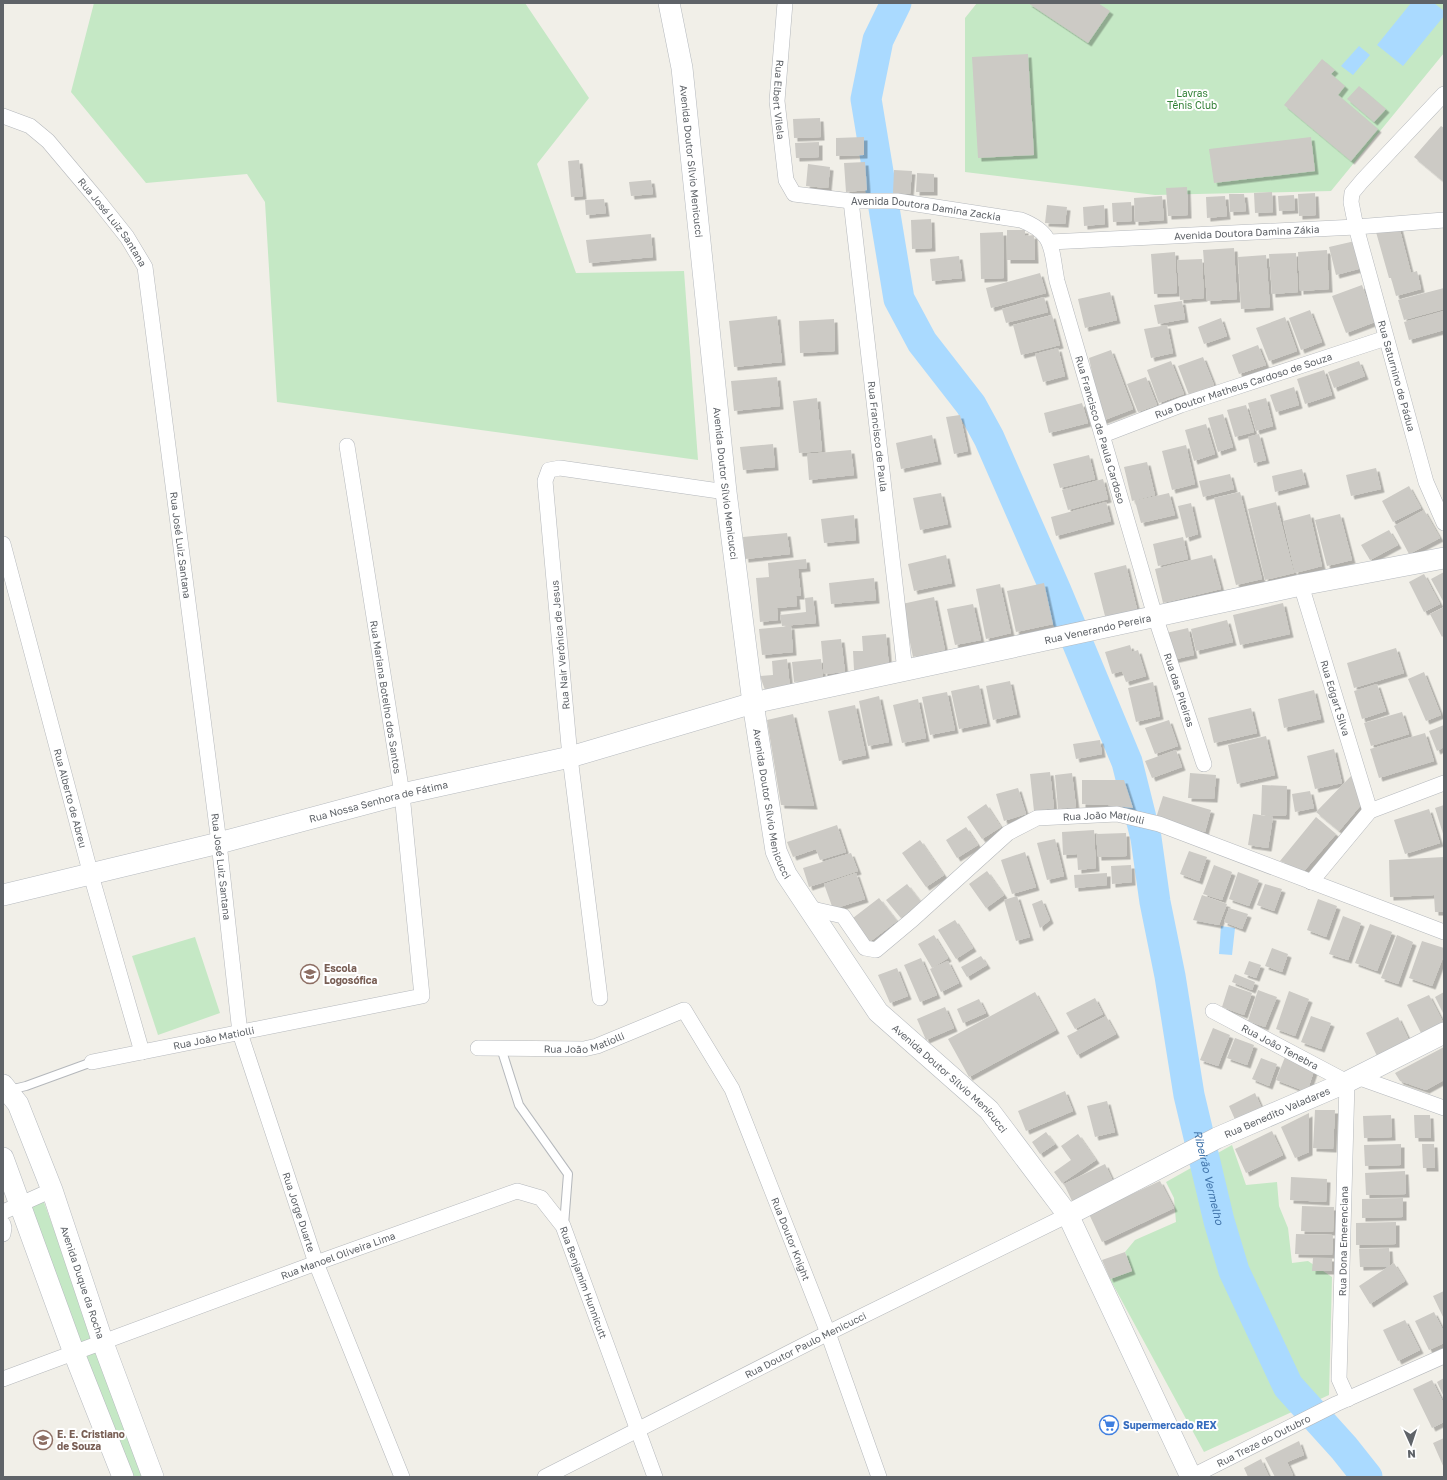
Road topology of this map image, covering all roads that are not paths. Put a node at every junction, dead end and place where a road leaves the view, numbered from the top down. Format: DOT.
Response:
graph roads {
  1 [pos="669,3"];
  2 [pos="785,3"];
  3 [pos="1444,94"];
  4 [pos="3,116"];
  5 [pos="794,194"];
  6 [pos="851,201"];
  7 [pos="1444,220"];
  8 [pos="1356,227"];
  9 [pos="1050,242"];
  10 [pos="1386,338"];
  11 [pos="1103,435"];
  12 [pos="347,446"];
  13 [pos="726,492"];
  14 [pos="1444,523"];
  15 [pos="3,544"];
  16 [pos="1444,558"];
  17 [pos="1301,585"];
  18 [pos="1155,616"];
  19 [pos="905,671"];
  20 [pos="753,703"];
  21 [pos="570,757"];
  22 [pos="1204,764"];
  23 [pos="1444,783"];
  24 [pos="402,794"];
  25 [pos="1370,811"];
  26 [pos="219,843"];
  27 [pos="91,874"];
  28 [pos="1310,882"];
  29 [pos="3,895"];
  30 [pos="808,908"];
  31 [pos="1444,932"];
  32 [pos="422,996"];
  33 [pos="600,998"];
  34 [pos="684,1010"];
  35 [pos="1213,1011"];
  36 [pos="1444,1033"];
  37 [pos="240,1034"];
  38 [pos="478,1048"];
  39 [pos="501,1048"];
  40 [pos="142,1052"];
  41 [pos="92,1062"];
  42 [pos="1352,1080"];
  43 [pos="4,1089"];
  44 [pos="1444,1108"];
  45 [pos="3,1158"];
  46 [pos="52,1190"];
  47 [pos="11,1208"];
  48 [pos="1068,1215"];
  49 [pos="3,1224"];
  50 [pos="564,1226"];
  51 [pos="3,1234"];
  52 [pos="316,1263"];
  53 [pos="828,1333"];
  54 [pos="103,1343"];
  55 [pos="74,1353"];
  56 [pos="1444,1356"];
  57 [pos="3,1379"];
  58 [pos="1342,1402"];
  59 [pos="637,1430"];
  60 [pos="123,1477"];
  61 [pos="153,1477"];
  62 [pos="402,1477"];
  63 [pos="545,1477"];
  64 [pos="655,1477"];
  65 [pos="879,1477"];
  66 [pos="1191,1477"];
  1 -- 13 [label="main road, Avenida Doutor Sílvio Menicucci"];
  2 -- 5 [label="street, Rua Elbert Vilela"];
  3 -- 8 [label="street, Rua Saturnino de Pádua"];
  4 -- 26 [label="street, Rua José Luiz Santana"];
  5 -- 6 [label="street, Avenida Doutora Damina Zackia"];
  6 -- 9 [label="street, Avenida Doutora Damina Zackia"];
  6 -- 19 [label="street, Rua Francisco de Paula"];
  7 -- 8 [label="street, Avenida Doutora Damina Zákia"];
  8 -- 9 [label="street, Avenida Doutora Damina Zákia"];
  8 -- 10 [label="street, Rua Saturnino de Pádua"];
  9 -- 11 [label="street, Rua Francisco de Paula Cardoso"];
  10 -- 11 [label="street, Rua Doutor Matheus Cardoso de Souza"];
  10 -- 14 [label="street, Rua Saturnino de Pádua"];
  11 -- 18 [label="street, Rua Francisco de Paula Cardoso"];
  12 -- 24 [label="street, Rua Mariana Botelho dos Santos"];
  13 -- 20 [label="main road, Avenida Doutor Sílvio Menicucci"];
  13 -- 21 [label="street, Rua Nair Verônica de Jesus"];
  15 -- 27 [label="street, Rua Alberto de Abreu"];
  16 -- 17 [label="main road, Rua Venerando Pereira"];
  17 -- 18 [label="main road, Rua Venerando Pereira"];
  17 -- 25 [label="street, Rua Edgart Silva"];
  18 -- 19 [label="main road, Rua Venerando Pereira"];
  18 -- 22 [label="street, Rua das Piteiras"];
  19 -- 20 [label="main road, Rua Venerando Pereira"];
  20 -- 21 [label="main road, Rua Nossa Senhora de Fátima"];
  20 -- 30 [label="main road, Avenida Doutor Sílvio Menicucci"];
  21 -- 24 [label="main road, Rua Nossa Senhora de Fátima"];
  21 -- 33 [label="street, Rua Nair Verônica de Jesus"];
  23 -- 25 [label="street"];
  24 -- 26 [label="main road, Rua Nossa Senhora de Fátima"];
  24 -- 32 [label="street, Rua Mariana Botelho dos Santos"];
  25 -- 28 [label="street"];
  26 -- 27 [label="main road, Rua Nossa Senhora de Fátima"];
  26 -- 37 [label="street, Rua José Luiz Santana"];
  27 -- 29 [label="main road, Rua Nossa Senhora de Fátima"];
  27 -- 40 [label="street, Rua Alberto de Abreu"];
  28 -- 30 [label="street, Rua João Matiolli"];
  28 -- 31 [label="street, Rua João Matiolli"];
  30 -- 48 [label="main road, Avenida Doutor Sílvio Menicucci"];
  32 -- 37 [label="street, Rua João Matiolli"];
  34 -- 39 [label="street, Rua João Matiolli"];
  34 -- 53 [label="street, Rua Doutor Knight"];
  35 -- 42 [label="street, Rua João Tenebra"];
  36 -- 42 [label="main road, Rua Benedito Valadares"];
  37 -- 40 [label="street, Rua João Matiolli"];
  37 -- 52 [label="street, Rua Jorge Duarte"];
  38 -- 39 [label="street, Rua João Matiolli"];
  39 -- 50 [label="lane, Rua Benjamim Hunnicutt"];
  40 -- 41 [label="street, Rua João Matiolli"];
  41 -- 43 [label="lane, Rua João Matiolli"];
  42 -- 44 [label="street, Rua João Tenebra"];
  42 -- 48 [label="main road, Rua Benedito Valadares"];
  42 -- 58 [label="street, Rua Dona Emerenciana"];
  43 -- 46 [label="main road, Avenida Duque da Rocha"];
  45 -- 47 [label="main road"];
  46 -- 47 [label="street"];
  46 -- 54 [label="main road, Avenida Duque da Rocha"];
  47 -- 55 [label="main road"];
  48 -- 53 [label="street, Rua Doutor Paulo Menicucci"];
  48 -- 66 [label="main road, Avenida Doutor Sílvio Menicucci"];
  49 -- 51 [label="street"];
  50 -- 52 [label="street, Rua Manoel Oliveira Lima"];
  50 -- 59 [label="street, Rua Benjamim Hunnicutt"];
  52 -- 54 [label="street, Rua Manoel Oliveira Lima"];
  52 -- 62 [label="street, Rua Jorge Duarte"];
  53 -- 59 [label="street, Rua Doutor Paulo Menicucci"];
  53 -- 65 [label="street, Rua Doutor Knight"];
  54 -- 55 [label="street, Rua Manoel Oliveira Lima"];
  54 -- 61 [label="main road, Avenida Duque da Rocha"];
  55 -- 57 [label="street, Rua Manoel Oliveira Lima"];
  55 -- 60 [label="main road"];
  56 -- 58 [label="street, Rua Treze do Outubro"];
  58 -- 66 [label="street, Rua Treze do Outubro"];
  59 -- 63 [label="street, Rua Doutor Paulo Menicucci"];
  59 -- 64 [label="street, Rua Benjamim Hunnicutt"];
}
